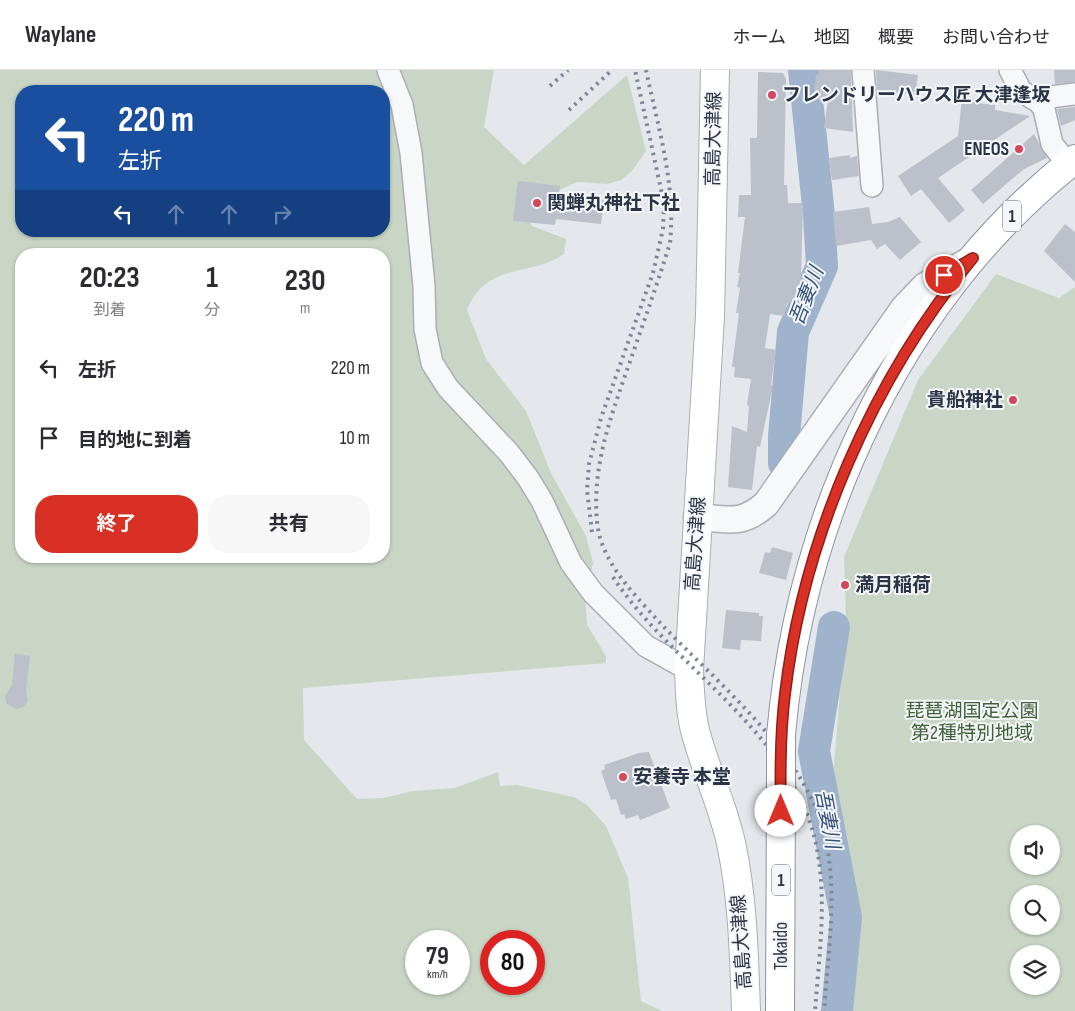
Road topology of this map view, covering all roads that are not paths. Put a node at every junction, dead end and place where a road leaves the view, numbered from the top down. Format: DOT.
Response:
graph roads {
  1 [pos="388,70"];
  2 [pos="715,70"];
  3 [pos="863,70"];
  4 [pos="1011,71"];
  5 [pos="1075,94"];
  6 [pos="1034,99"];
  7 [pos="1072,161"];
  8 [pos="872,186"];
  9 [pos="973,258"];
  10 [pos="697,517"];
  11 [pos="689,670"];
  12 [pos="746,1011"];
  13 [pos="780,1011"];
  1 -- 11 [label="street"];
  2 -- 10 [label="main road, 高島大津線"];
  3 -- 8 [label="street"];
  4 -- 6 [label="street"];
  5 -- 6 [label="street"];
  6 -- 7 [label="street"];
  7 -- 9 [label="main road, Tokaido / 1"];
  9 -- 10 [label="street"];
  9 -- 13 [label="main road, Tokaido / 1, bridge"];
  10 -- 11 [label="main road, 高島大津線"];
  11 -- 12 [label="main road, 高島大津線"];
}
